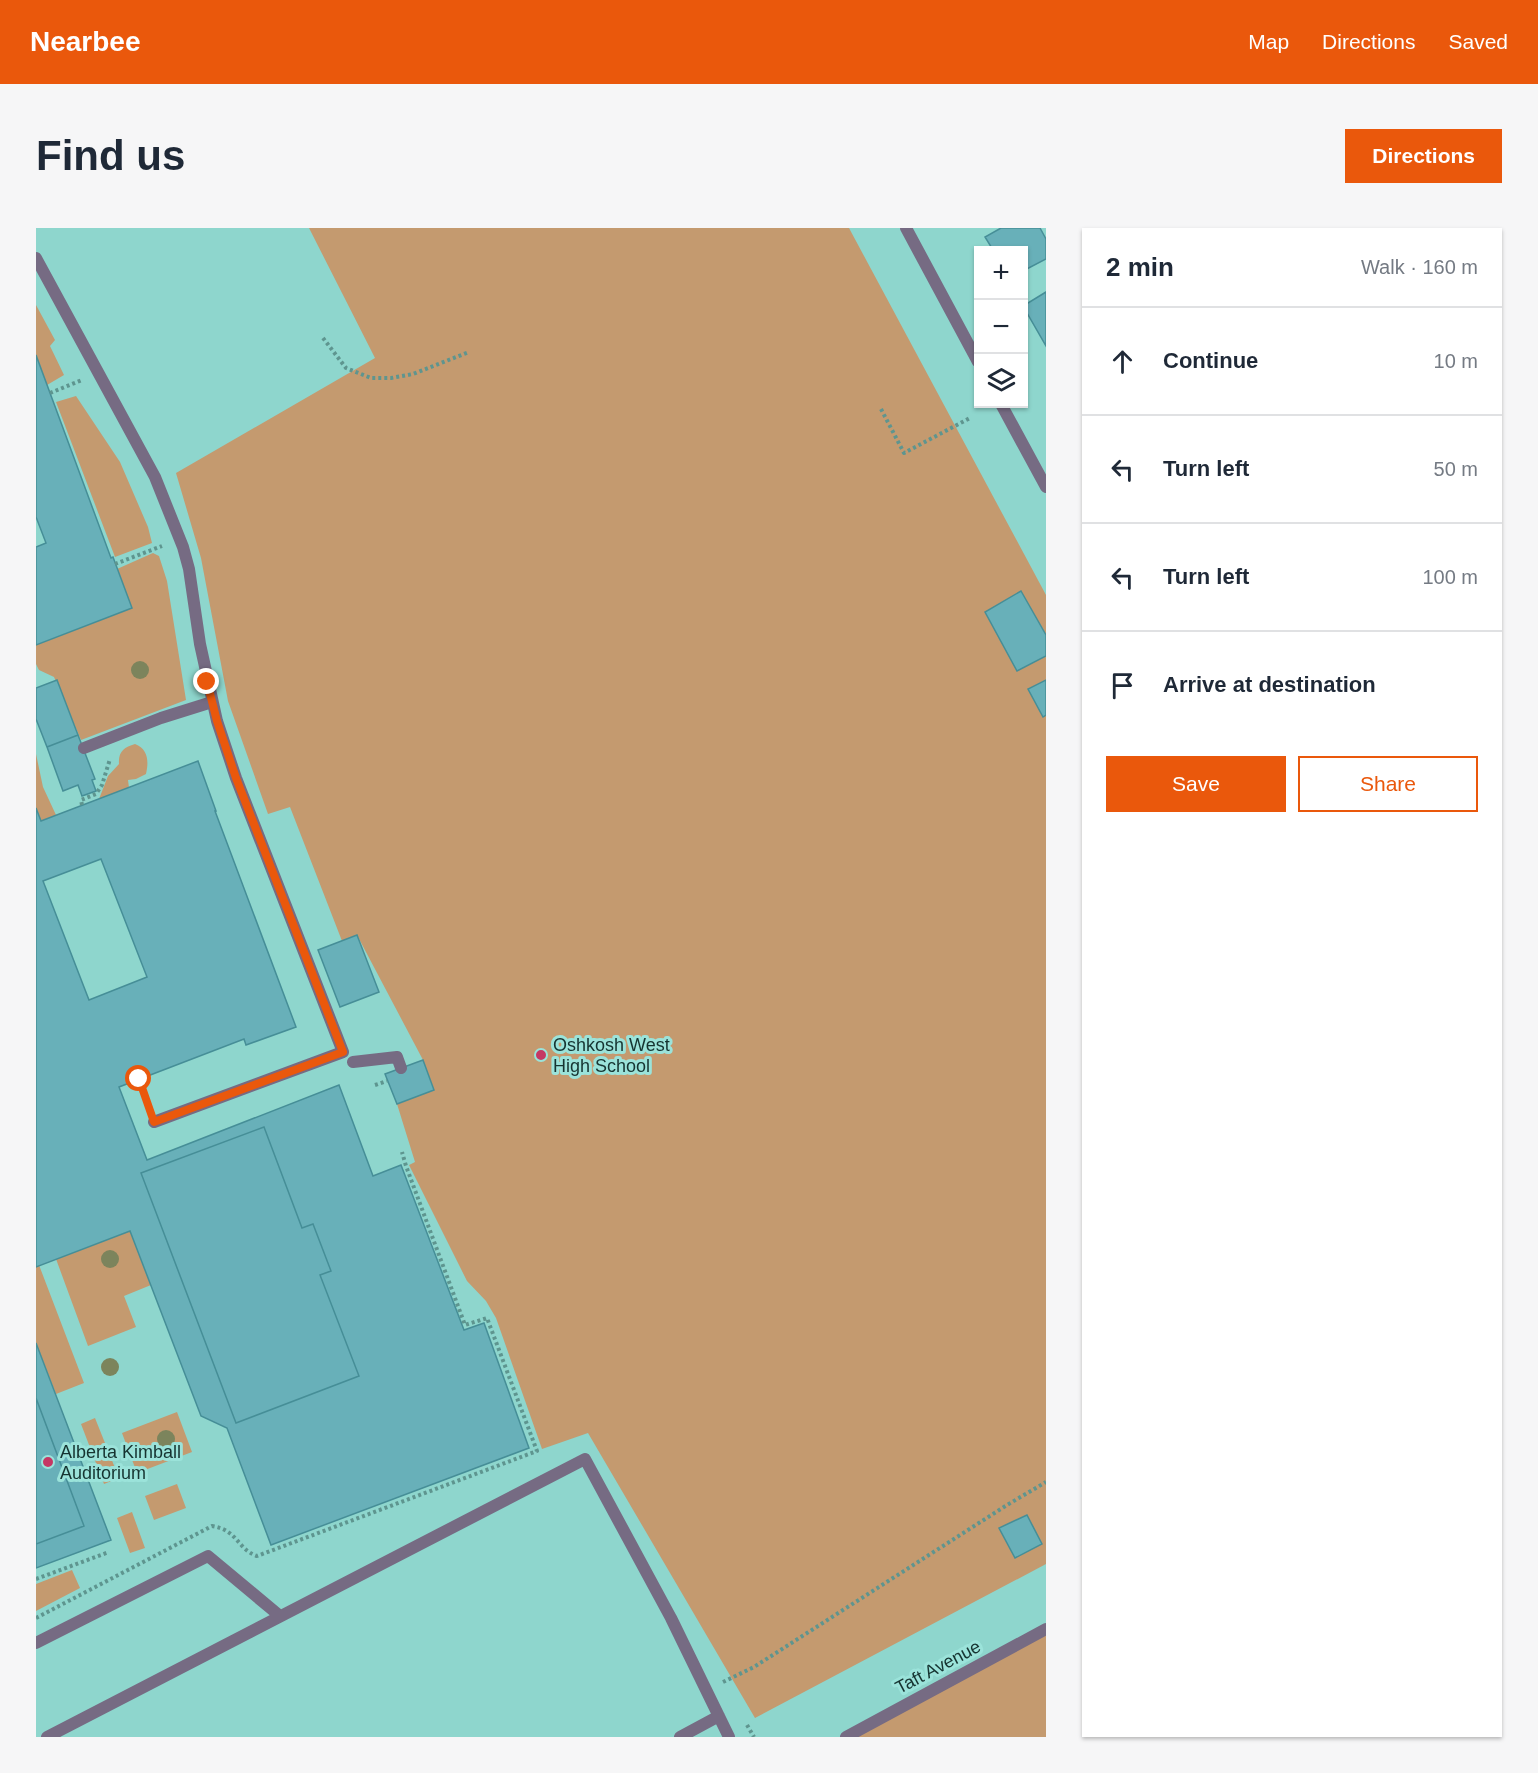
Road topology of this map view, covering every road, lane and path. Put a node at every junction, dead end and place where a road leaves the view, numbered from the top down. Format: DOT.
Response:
graph roads {
  1 [pos="906,228"];
  2 [pos="36,258"];
  3 [pos="323,338"];
  4 [pos="470,352"];
  5 [pos="974,355"];
  6 [pos="78,370"];
  7 [pos="50,393"];
  8 [pos="1003,408"];
  9 [pos="881,409"];
  10 [pos="970,418"];
  11 [pos="1046,487"];
  12 [pos="159,536"];
  13 [pos="162,545"];
  14 [pos="165,554"];
  15 [pos="115,564"];
  16 [pos="212,702"];
  17 [pos="117,735"];
  18 [pos="84,748"];
  19 [pos="82,805"];
  20 [pos="353,1062"];
  21 [pos="401,1068"];
  22 [pos="139,1079"];
  23 [pos="388,1080"];
  24 [pos="375,1085"];
  25 [pos="154,1122"];
  26 [pos="402,1152"];
  27 [pos="1046,1482"];
  28 [pos="110,1552"];
  29 [pos="36,1579"];
  30 [pos="280,1616"];
  31 [pos="36,1618"];
  32 [pos="1046,1629"];
  33 [pos="36,1643"];
  34 [pos="728,1691"];
  35 [pos="719,1716"];
  36 [pos="743,1719"];
  37 [pos="47,1737"];
  38 [pos="680,1737"];
  39 [pos="729,1737"];
  40 [pos="754,1737"];
  41 [pos="846,1737"];
  1 -- 5 [label="street"];
  2 -- 16 [label="street"];
  3 -- 4 [label="path"];
  6 -- 7 [label="path"];
  8 -- 11 [label="street"];
  9 -- 10 [label="path"];
  12 -- 13 [label="path"];
  13 -- 14 [label="path"];
  13 -- 15 [label="path"];
  16 -- 17 [label="street"];
  16 -- 25 [label="street"];
  17 -- 18 [label="street"];
  17 -- 19 [label="path"];
  20 -- 21 [label="street"];
  22 -- 25 [label="path"];
  23 -- 24 [label="path"];
  26 -- 31 [label="path"];
  27 -- 34 [label="path"];
  28 -- 29 [label="path"];
  30 -- 33 [label="street"];
  30 -- 35 [label="street"];
  30 -- 37 [label="street"];
  32 -- 41 [label="street, Taft Avenue"];
  35 -- 38 [label="street"];
  35 -- 39 [label="street"];
  36 -- 40 [label="path"];
}
